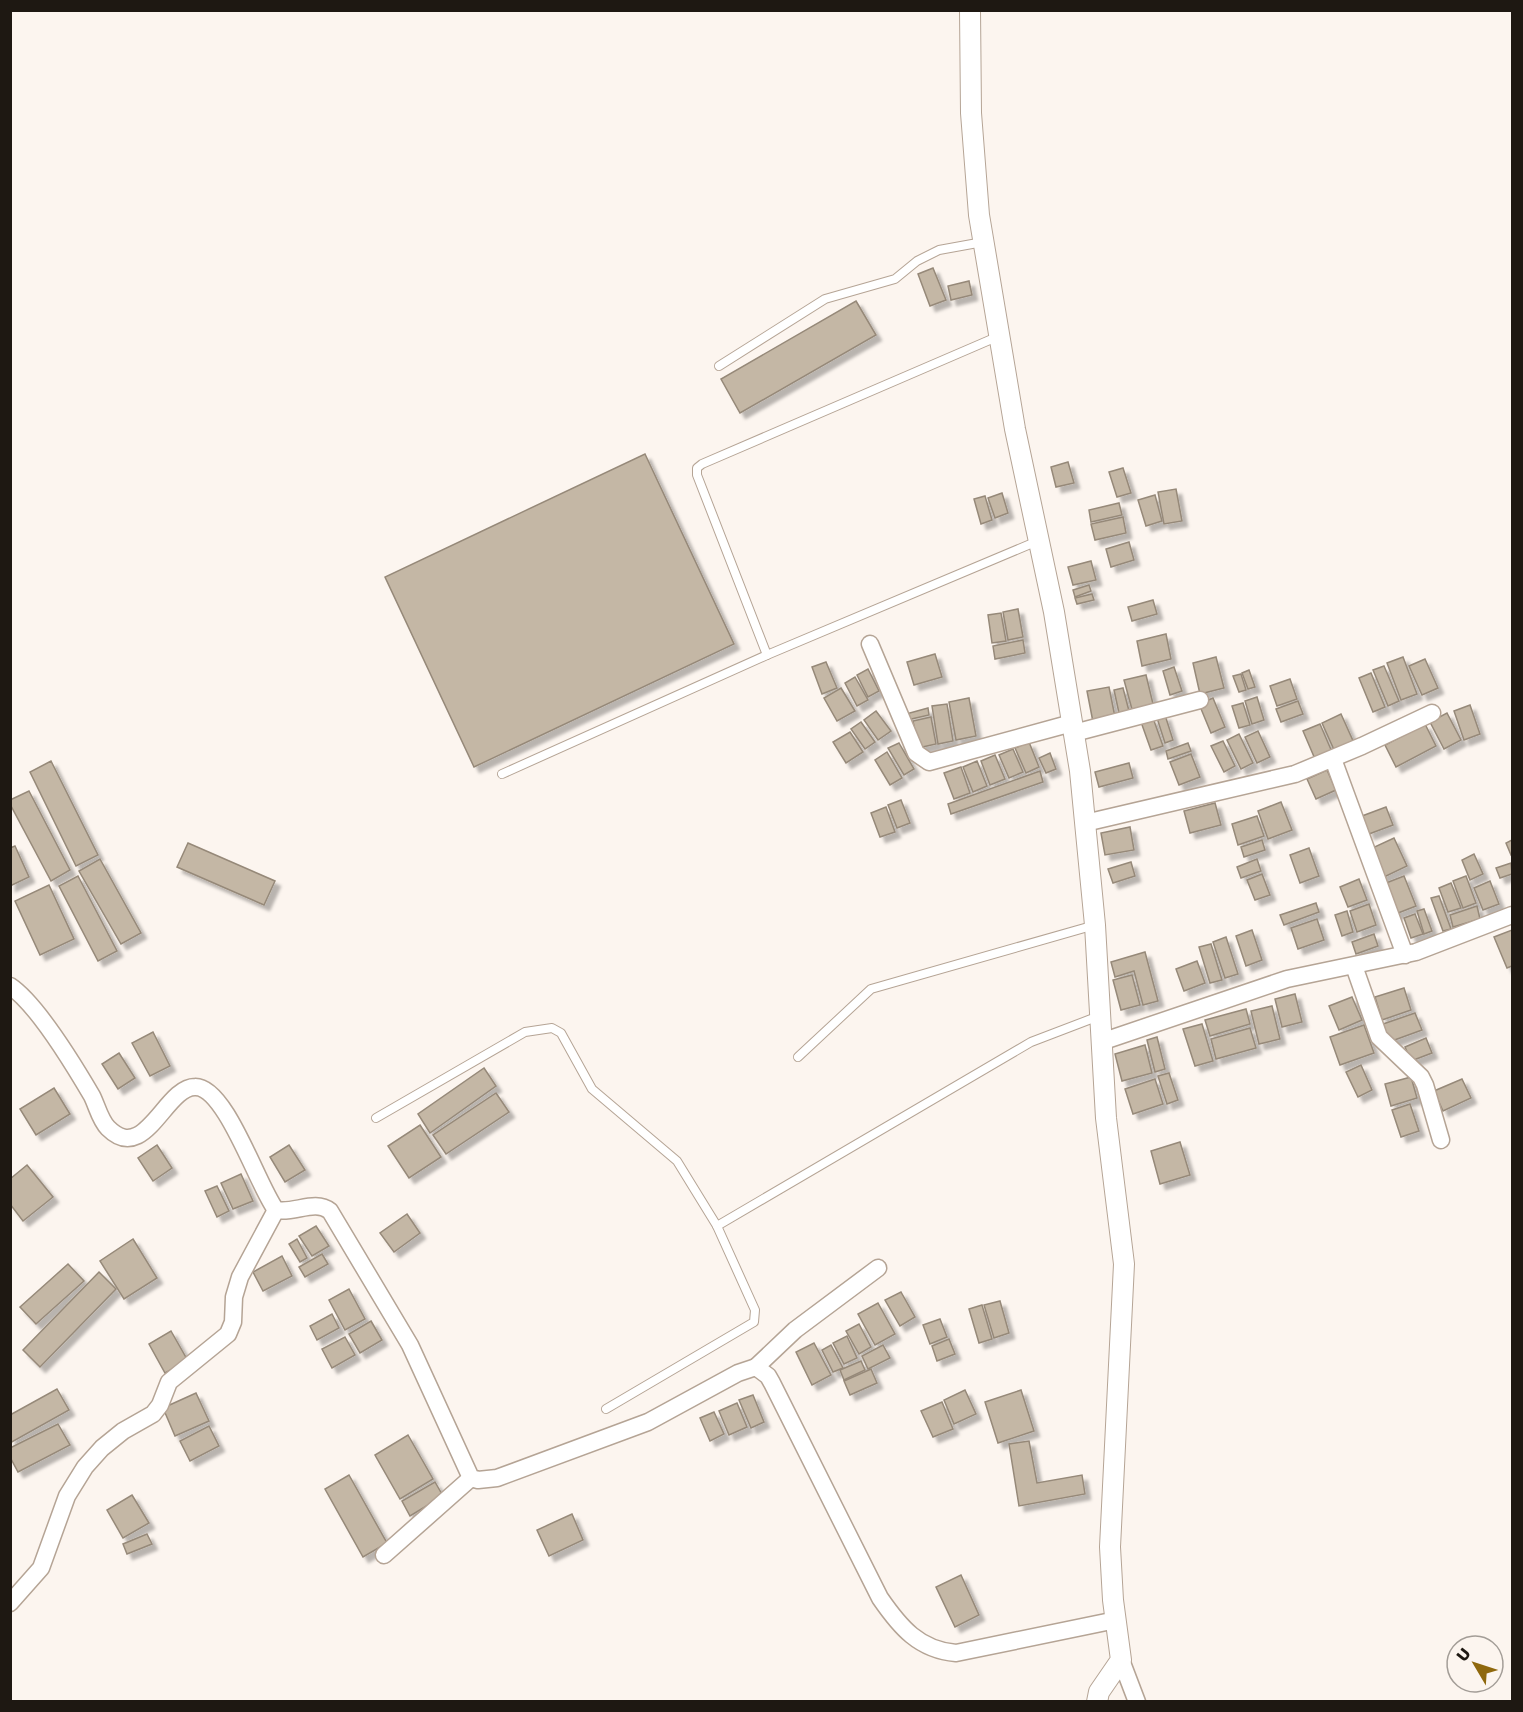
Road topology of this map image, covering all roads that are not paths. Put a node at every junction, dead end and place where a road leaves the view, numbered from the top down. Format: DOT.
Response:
graph roads {
  1 [pos="970,10"];
  2 [pos="984,242"];
  3 [pos="1000,336"];
  4 [pos="719,366"];
  5 [pos="1040,540"];
  6 [pos="870,644"];
  7 [pos="767,655"];
  8 [pos="1200,700"];
  9 [pos="1432,713"];
  10 [pos="1073,728"];
  11 [pos="1333,759"];
  12 [pos="502,774"];
  13 [pos="1085,823"];
  14 [pos="1512,915"];
  15 [pos="1095,925"];
  16 [pos="1405,955"];
  17 [pos="1354,966"];
  18 [pos="10,986"];
  19 [pos="1101,1015"];
  20 [pos="1101,1042"];
  21 [pos="798,1057"];
  22 [pos="376,1118"];
  23 [pos="1441,1140"];
  24 [pos="276,1210"];
  25 [pos="717,1226"];
  26 [pos="878,1268"];
  27 [pos="756,1367"];
  28 [pos="606,1408"];
  29 [pos="471,1478"];
  30 [pos="384,1554"];
  31 [pos="10,1603"];
  32 [pos="1116,1620"];
  33 [pos="1121,1660"];
  34 [pos="1096,1701"];
  35 [pos="1137,1701"];
  1 -- 2 [label="street"];
  2 -- 3 [label="street"];
  2 -- 4 [label="lane"];
  3 -- 5 [label="street"];
  3 -- 7 [label="lane"];
  5 -- 7 [label="lane"];
  5 -- 10 [label="street"];
  6 -- 10 [label="street"];
  7 -- 12 [label="lane"];
  8 -- 10 [label="street"];
  9 -- 11 [label="street"];
  10 -- 13 [label="street"];
  11 -- 13 [label="street"];
  11 -- 16 [label="street"];
  13 -- 15 [label="street"];
  14 -- 16 [label="street"];
  15 -- 19 [label="street"];
  15 -- 21 [label="lane"];
  16 -- 17 [label="street"];
  17 -- 20 [label="street"];
  17 -- 23 [label="street"];
  18 -- 24 [label="street"];
  19 -- 20 [label="street"];
  19 -- 25 [label="lane"];
  20 -- 32 [label="street"];
  22 -- 25 [label="lane"];
  24 -- 29 [label="street"];
  24 -- 31 [label="street"];
  25 -- 28 [label="lane"];
  26 -- 27 [label="street"];
  27 -- 29 [label="street"];
  27 -- 32 [label="street"];
  29 -- 30 [label="street"];
  32 -- 33 [label="street"];
  33 -- 34 [label="street"];
  33 -- 35 [label="street"];
}
